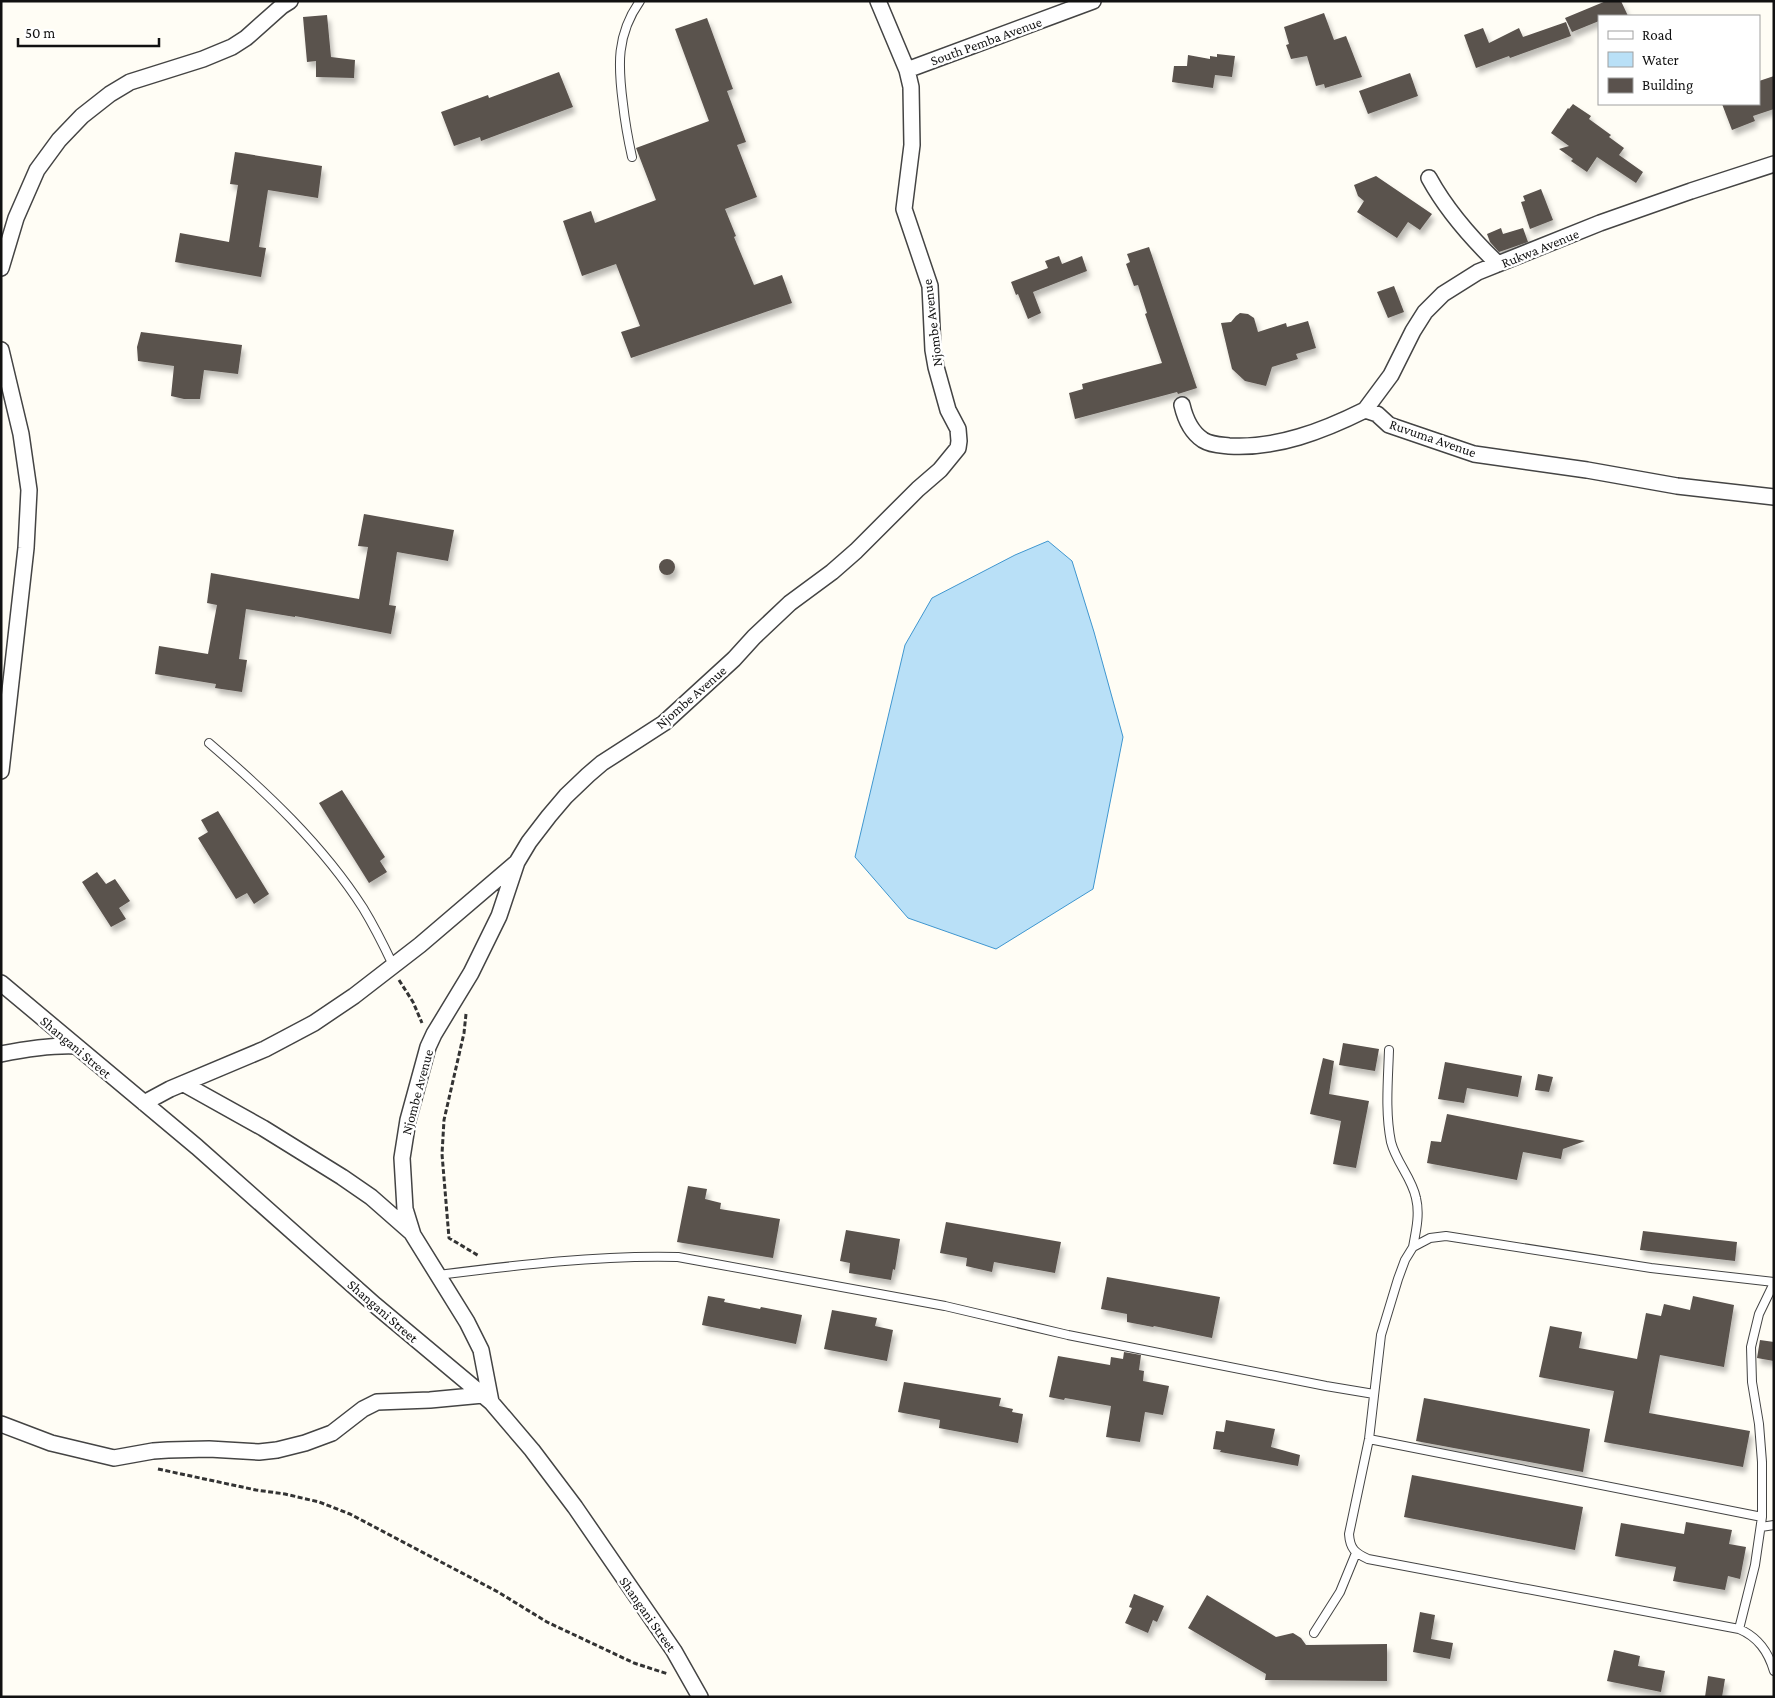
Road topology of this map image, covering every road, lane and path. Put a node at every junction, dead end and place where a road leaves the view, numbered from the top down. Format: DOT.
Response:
graph roads {
  1 [pos="290,1"];
  2 [pos="640,1"];
  3 [pos="878,1"];
  4 [pos="1093,1"];
  5 [pos="908,70"];
  6 [pos="632,157"];
  7 [pos="1774,164"];
  8 [pos="1429,178"];
  9 [pos="1498,264"];
  10 [pos="1,268"];
  11 [pos="1,350"];
  12 [pos="1182,405"];
  13 [pos="1365,410"];
  14 [pos="1774,497"];
  15 [pos="209,743"];
  16 [pos="1,771"];
  17 [pos="517,862"];
  18 [pos="393,965"];
  19 [pos="1,983"];
  20 [pos="459,993"];
  21 [pos="75,1046"];
  22 [pos="428,1048"];
  23 [pos="1389,1050"];
  24 [pos="1,1054"];
  25 [pos="184,1084"];
  26 [pos="144,1103"];
  27 [pos="413,1234"];
  28 [pos="1413,1247"];
  29 [pos="498,1268"];
  30 [pos="438,1275"];
  31 [pos="1774,1282"];
  32 [pos="1374,1394"];
  33 [pos="487,1398"];
  34 [pos="1,1424"];
  35 [pos="1369,1440"];
  36 [pos="155,1468"];
  37 [pos="1762,1517"];
  38 [pos="1774,1525"];
  39 [pos="1761,1527"];
  40 [pos="1356,1553"];
  41 [pos="1739,1629"];
  42 [pos="1314,1633"];
  43 [pos="1774,1670"];
  44 [pos="692,1682"];
  45 [pos="700,1697"];
  1 -- 10 [label="street"];
  2 -- 6 [label="lane"];
  3 -- 5 [label="street, Njombe Avenue"];
  4 -- 5 [label="street, South Pemba Avenue"];
  5 -- 17 [label="street, Njombe Avenue"];
  7 -- 9 [label="street, Rukwa Avenue"];
  8 -- 9 [label="street"];
  9 -- 13 [label="street, Rukwa Avenue"];
  11 -- 16 [label="street"];
  12 -- 13 [label="street"];
  13 -- 14 [label="street, Ruvuma Avenue"];
  15 -- 18 [label="lane"];
  17 -- 18 [label="street"];
  17 -- 20 [label="street, Njombe Avenue"];
  18 -- 22 [label="path"];
  18 -- 25 [label="street"];
  19 -- 21 [label="street, Shangani Street"];
  20 -- 22 [label="street, Njombe Avenue"];
  20 -- 29 [label="path"];
  21 -- 24 [label="street"];
  21 -- 26 [label="street, Shangani Street"];
  22 -- 27 [label="street, Njombe Avenue"];
  23 -- 28 [label="lane"];
  25 -- 26 [label="street"];
  25 -- 27 [label="street"];
  26 -- 33 [label="street, Shangani Street"];
  27 -- 30 [label="street, Njombe Avenue"];
  28 -- 31 [label="lane"];
  28 -- 32 [label="lane"];
  29 -- 30 [label="lane"];
  29 -- 32 [label="lane"];
  30 -- 33 [label="street, Njombe Avenue"];
  31 -- 37 [label="lane"];
  32 -- 35 [label="lane"];
  33 -- 34 [label="street"];
  33 -- 44 [label="street, Shangani Street"];
  35 -- 37 [label="lane"];
  35 -- 40 [label="lane"];
  36 -- 44 [label="path"];
  37 -- 39 [label="lane"];
  38 -- 39 [label="lane"];
  39 -- 41 [label="lane"];
  40 -- 41 [label="lane"];
  40 -- 42 [label="lane"];
  41 -- 43 [label="lane"];
  44 -- 45 [label="street, Shangani Street"];
}
